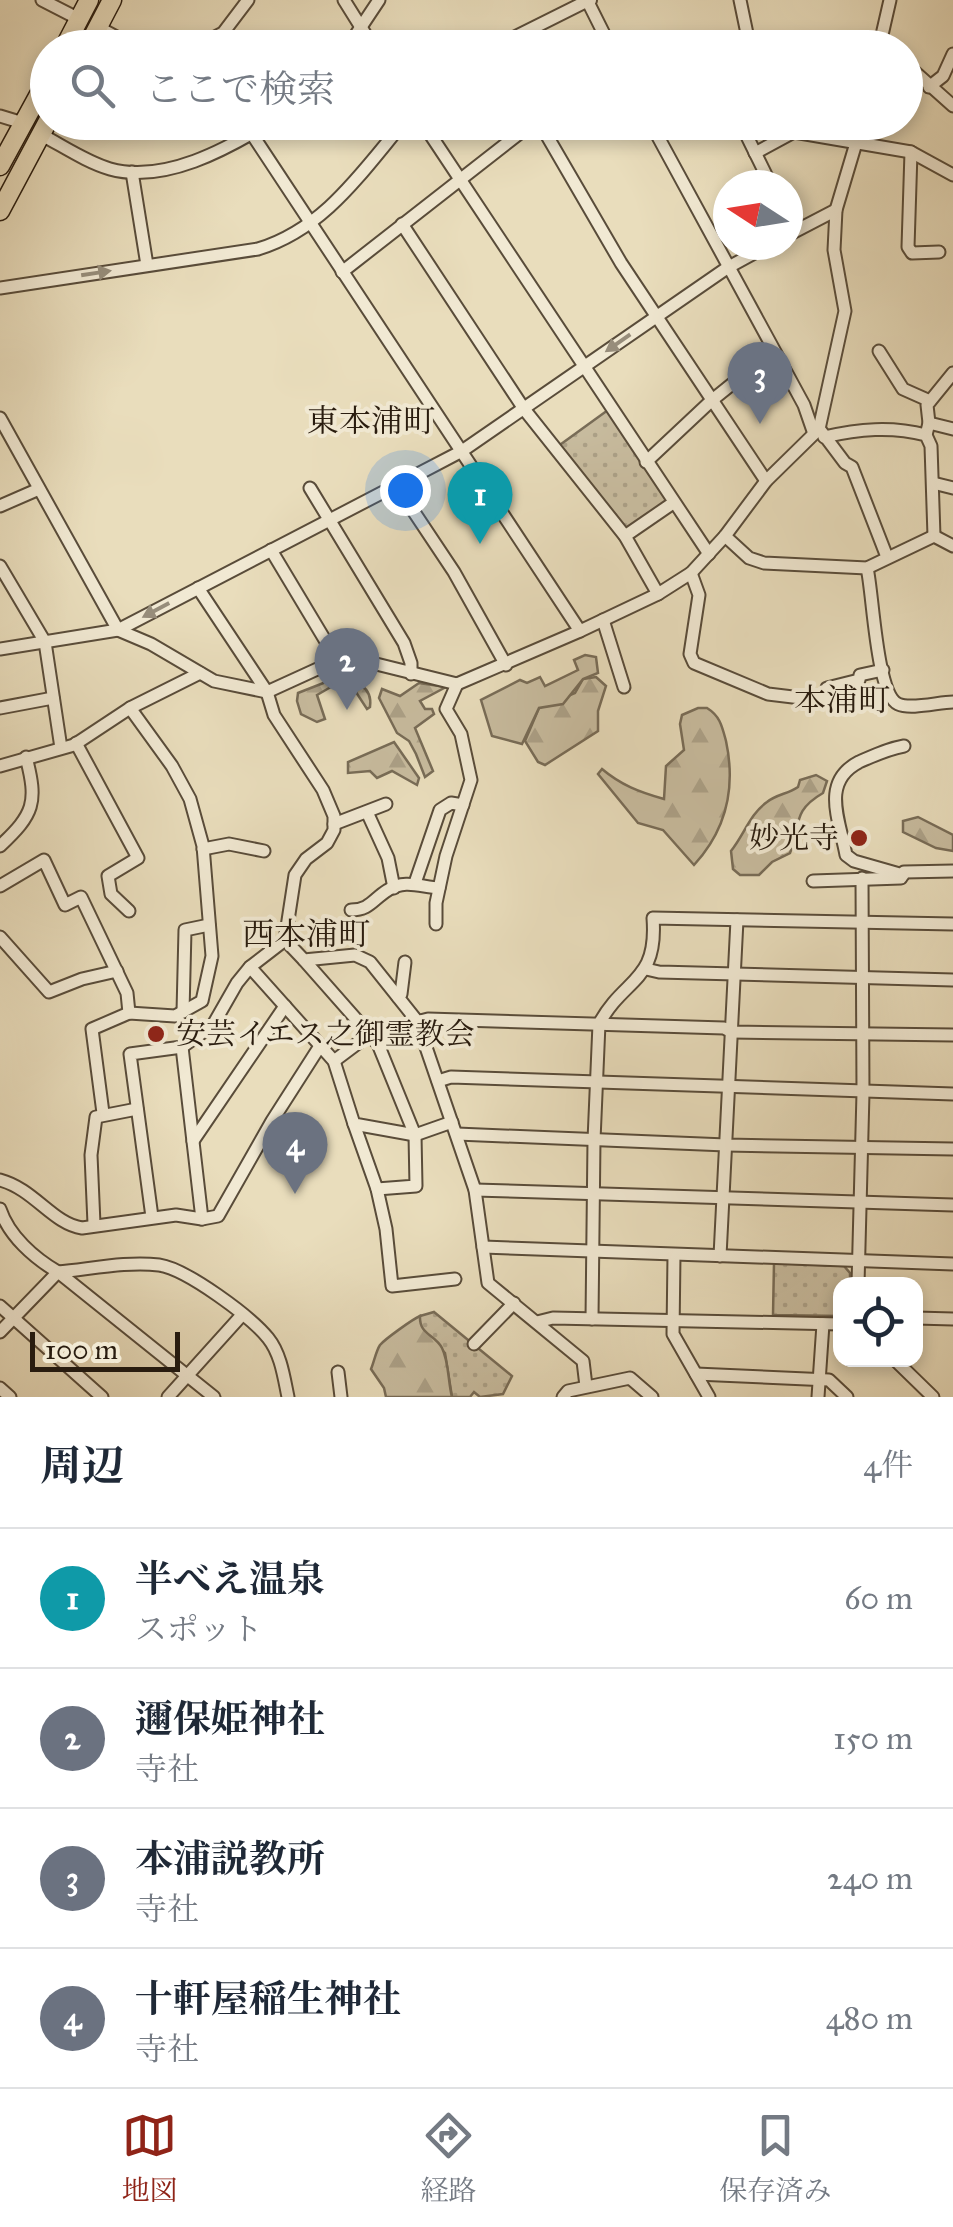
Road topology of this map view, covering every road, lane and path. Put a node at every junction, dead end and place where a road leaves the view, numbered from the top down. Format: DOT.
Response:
graph roads {
  1 [pos="42,0"];
  2 [pos="89,0"];
  3 [pos="112,0"];
  4 [pos="248,0"];
  5 [pos="344,0"];
  6 [pos="379,0"];
  7 [pos="588,0"];
  8 [pos="740,0"];
  9 [pos="890,0"];
  10 [pos="79,19"];
  11 [pos="98,27"];
  12 [pos="361,27"];
  13 [pos="73,30"];
  14 [pos="96,30"];
  15 [pos="104,30"];
  16 [pos="225,30"];
  17 [pos="359,30"];
  18 [pos="363,30"];
  19 [pos="529,30"];
  20 [pos="602,30"];
  21 [pos="745,30"];
  22 [pos="886,30"];
  23 [pos="953,54"];
  24 [pos="923,81"];
  25 [pos="929,87"];
  26 [pos="953,106"];
  27 [pos="30,110"];
  28 [pos="0,116"];
  29 [pos="23,123"];
  30 [pos="38,140"];
  31 [pos="62,140"];
  32 [pos="238,140"];
  33 [pos="256,140"];
  34 [pos="389,140"];
  35 [pos="434,140"];
  36 [pos="512,140"];
  37 [pos="547,140"];
  38 [pos="659,140"];
  39 [pos="749,140"];
  40 [pos="774,140"];
  41 [pos="844,140"];
  42 [pos="856,140"];
  43 [pos="856,143"];
  44 [pos="911,152"];
  45 [pos="756,153"];
  46 [pos="0,166"];
  47 [pos="764,170"];
  48 [pos="132,172"];
  49 [pos="953,176"];
  50 [pos="460,179"];
  51 [pos="836,210"];
  52 [pos="0,211"];
  53 [pos="310,224"];
  54 [pos="402,224"];
  55 [pos="803,224"];
  56 [pos="939,252"];
  57 [pos="742,260"];
  58 [pos="147,265"];
  59 [pos="727,268"];
  60 [pos="342,272"];
  61 [pos="0,288"];
  62 [pos="656,317"];
  63 [pos="773,351"];
  64 [pos="879,351"];
  65 [pos="584,366"];
  66 [pos="952,376"];
  67 [pos="711,401"];
  68 [pos="930,402"];
  69 [pos="524,409"];
  70 [pos="0,418"];
  71 [pos="927,429"];
  72 [pos="953,429"];
  73 [pos="819,432"];
  74 [pos="462,451"];
  75 [pos="646,462"];
  76 [pos="766,481"];
  77 [pos="932,483"];
  78 [pos="396,485"];
  79 [pos="310,488"];
  80 [pos="953,488"];
  81 [pos="39,489"];
  82 [pos="673,503"];
  83 [pos="0,506"];
  84 [pos="328,520"];
  85 [pos="625,536"];
  86 [pos="725,536"];
  87 [pos="934,536"];
  88 [pos="953,546"];
  89 [pos="271,550"];
  90 [pos="710,554"];
  91 [pos="887,558"];
  92 [pos="0,566"];
  93 [pos="868,568"];
  94 [pos="691,573"];
  95 [pos="198,588"];
  96 [pos="658,594"];
  97 [pos="603,620"];
  98 [pos="118,630"];
  99 [pos="580,631"];
  100 [pos="45,642"];
  101 [pos="0,649"];
  102 [pos="337,660"];
  103 [pos="506,665"];
  104 [pos="883,670"];
  105 [pos="200,674"];
  106 [pos="411,674"];
  107 [pos="457,684"];
  108 [pos="624,687"];
  109 [pos="267,692"];
  110 [pos="53,698"];
  111 [pos="953,702"];
  112 [pos="0,708"];
  113 [pos="130,708"];
  114 [pos="76,743"];
  115 [pos="904,746"];
  116 [pos="61,748"];
  117 [pos="26,757"];
  118 [pos="0,766"];
  119 [pos="386,804"];
  120 [pos="463,805"];
  121 [pos="367,812"];
  122 [pos="334,824"];
  123 [pos="0,846"];
  124 [pos="203,848"];
  125 [pos="264,852"];
  126 [pos="953,871"];
  127 [pos="903,875"];
  128 [pos="862,878"];
  129 [pos="813,881"];
  130 [pos="415,883"];
  131 [pos="0,886"];
  132 [pos="394,888"];
  133 [pos="439,888"];
  134 [pos="351,910"];
  135 [pos="129,912"];
  136 [pos="737,920"];
  137 [pos="862,922"];
  138 [pos="436,924"];
  139 [pos="953,924"];
  140 [pos="209,926"];
  141 [pos="0,937"];
  142 [pos="284,940"];
  143 [pos="304,960"];
  144 [pos="405,962"];
  145 [pos="250,967"];
  146 [pos="646,969"];
  147 [pos="117,971"];
  148 [pos="735,974"];
  149 [pos="862,979"];
  150 [pos="953,980"];
  151 [pos="398,997"];
  152 [pos="285,1006"];
  153 [pos="183,1012"];
  154 [pos="129,1013"];
  155 [pos="417,1021"];
  156 [pos="599,1024"];
  157 [pos="732,1032"];
  158 [pos="370,1034"];
  159 [pos="863,1034"];
  160 [pos="953,1036"];
  161 [pos="320,1046"];
  162 [pos="182,1047"];
  163 [pos="334,1061"];
  164 [pos="438,1081"];
  165 [pos="596,1082"];
  166 [pos="729,1087"];
  167 [pos="863,1093"];
  168 [pos="953,1094"];
  169 [pos="137,1108"];
  170 [pos="103,1113"];
  171 [pos="354,1124"];
  172 [pos="454,1128"];
  173 [pos="415,1136"];
  174 [pos="193,1140"];
  175 [pos="594,1140"];
  176 [pos="726,1145"];
  177 [pos="861,1148"];
  178 [pos="953,1150"];
  179 [pos="0,1180"];
  180 [pos="377,1189"];
  181 [pos="476,1190"];
  182 [pos="593,1196"];
  183 [pos="722,1200"];
  184 [pos="860,1204"];
  185 [pos="953,1205"];
  186 [pos="0,1209"];
  187 [pos="152,1217"];
  188 [pos="202,1219"];
  189 [pos="94,1224"];
  190 [pos="484,1247"];
  191 [pos="592,1252"];
  192 [pos="674,1255"];
  193 [pos="720,1256"];
  194 [pos="858,1260"];
  195 [pos="953,1264"];
  196 [pos="58,1272"];
  197 [pos="858,1277"];
  198 [pos="455,1279"];
  199 [pos="514,1303"];
  200 [pos="0,1306"];
  201 [pos="241,1316"];
  202 [pos="14,1318"];
  203 [pos="923,1318"];
  204 [pos="592,1319"];
  205 [pos="953,1319"];
  206 [pos="536,1322"];
  207 [pos="673,1322"];
  208 [pos="822,1324"];
  209 [pos="833,1324"];
  210 [pos="0,1332"];
  211 [pos="474,1344"];
  212 [pos="902,1367"];
  213 [pos="338,1372"];
  214 [pos="696,1374"];
  215 [pos="188,1376"];
  216 [pos="819,1379"];
  217 [pos="586,1386"];
  218 [pos="0,1388"];
  219 [pos="605,1391"];
  220 [pos="10,1397"];
  221 [pos="102,1397"];
  222 [pos="168,1397"];
  223 [pos="214,1397"];
  224 [pos="288,1397"];
  225 [pos="341,1397"];
  226 [pos="562,1397"];
  227 [pos="652,1397"];
  228 [pos="709,1397"];
  229 [pos="818,1397"];
  230 [pos="847,1397"];
  231 [pos="934,1397"];
  1 -- 10 [label="street"];
  2 -- 10 [label="highway"];
  3 -- 11 [label="highway"];
  4 -- 16 [label="street"];
  5 -- 12 [label="street"];
  6 -- 12 [label="street"];
  7 -- 19 [label="street"];
  7 -- 20 [label="street"];
  8 -- 21 [label="street"];
  9 -- 22 [label="street"];
  10 -- 13 [label="highway"];
  11 -- 14 [label="highway"];
  11 -- 15 [label="street"];
  12 -- 17 [label="street"];
  12 -- 18 [label="street"];
  23 -- 25 [label="street"];
  24 -- 25 [label="street"];
  25 -- 26 [label="street"];
  27 -- 29 [label="highway"];
  28 -- 29 [label="street"];
  29 -- 46 [label="highway"];
  30 -- 52 [label="highway"];
  31 -- 48 [label="street"];
  32 -- 48 [label="street"];
  33 -- 53 [label="street"];
  34 -- 53 [label="street"];
  35 -- 50 [label="street"];
  36 -- 50 [label="street"];
  37 -- 62 [label="street"];
  38 -- 59 [label="street"];
  39 -- 45 [label="street"];
  40 -- 45 [label="street"];
  41 -- 43 [label="street"];
  42 -- 43 [label="street"];
  43 -- 44 [label="street"];
  43 -- 51 [label="street"];
  44 -- 49 [label="street"];
  44 -- 56 [label="street"];
  45 -- 47 [label="street"];
  48 -- 58 [label="street"];
  50 -- 54 [label="street"];
  50 -- 65 [label="street"];
  51 -- 55 [label="street"];
  51 -- 73 [label="street"];
  53 -- 58 [label="street"];
  53 -- 60 [label="street"];
  54 -- 60 [label="street"];
  54 -- 69 [label="street"];
  57 -- 59 [label="street"];
  61 -- 58 [label="street, one-way"];
  59 -- 62 [label="street"];
  59 -- 63 [label="street"];
  60 -- 74 [label="street"];
  62 -- 65 [label="street, one-way"];
  62 -- 67 [label="street"];
  63 -- 67 [label="street"];
  63 -- 73 [label="street"];
  64 -- 68 [label="street"];
  65 -- 69 [label="street"];
  65 -- 75 [label="street"];
  66 -- 68 [label="street"];
  67 -- 75 [label="street"];
  67 -- 76 [label="street"];
  68 -- 71 [label="street"];
  69 -- 74 [label="street"];
  69 -- 85 [label="street"];
  70 -- 81 [label="street"];
  71 -- 72 [label="street"];
  71 -- 73 [label="street"];
  71 -- 77 [label="street"];
  73 -- 76 [label="street"];
  73 -- 91 [label="street"];
  74 -- 78 [label="street"];
  74 -- 99 [label="street"];
  75 -- 82 [label="street"];
  76 -- 86 [label="street"];
  77 -- 80 [label="street"];
  77 -- 87 [label="street"];
  78 -- 84 [label="street"];
  78 -- 103 [label="street"];
  79 -- 84 [label="street"];
  81 -- 83 [label="street"];
  81 -- 98 [label="street"];
  82 -- 85 [label="street"];
  82 -- 90 [label="street"];
  84 -- 89 [label="street"];
  84 -- 106 [label="street"];
  85 -- 96 [label="street"];
  86 -- 90 [label="street"];
  86 -- 93 [label="street"];
  87 -- 88 [label="street"];
  87 -- 91 [label="street"];
  89 -- 95 [label="street"];
  89 -- 102 [label="street"];
  90 -- 94 [label="street"];
  91 -- 93 [label="street"];
  92 -- 100 [label="street"];
  93 -- 104 [label="street"];
  94 -- 96 [label="street"];
  94 -- 104 [label="street"];
  95 -- 98 [label="street, one-way"];
  95 -- 109 [label="street"];
  96 -- 97 [label="street"];
  97 -- 99 [label="street"];
  97 -- 108 [label="street"];
  98 -- 100 [label="street"];
  98 -- 105 [label="street"];
  99 -- 103 [label="street"];
  100 -- 101 [label="street"];
  100 -- 110 [label="street"];
  102 -- 106 [label="street"];
  102 -- 109 [label="street"];
  103 -- 107 [label="street"];
  104 -- 111 [label="street"];
  105 -- 109 [label="street"];
  105 -- 113 [label="street"];
  106 -- 107 [label="street"];
  107 -- 120 [label="street"];
  109 -- 122 [label="street"];
  110 -- 112 [label="street"];
  110 -- 116 [label="street"];
  113 -- 114 [label="street"];
  113 -- 124 [label="street"];
  114 -- 116 [label="street"];
  114 -- 135 [label="street"];
  115 -- 127 [label="street"];
  116 -- 117 [label="street"];
  117 -- 118 [label="street"];
  117 -- 123 [label="street"];
  119 -- 121 [label="street"];
  120 -- 130 [label="street"];
  120 -- 133 [label="street"];
  121 -- 122 [label="street"];
  121 -- 132 [label="street"];
  122 -- 142 [label="street"];
  124 -- 125 [label="street"];
  124 -- 140 [label="street"];
  126 -- 127 [label="street"];
  127 -- 128 [label="street"];
  128 -- 129 [label="street"];
  128 -- 137 [label="street"];
  130 -- 132 [label="street"];
  130 -- 133 [label="street"];
  131 -- 147 [label="street"];
  132 -- 134 [label="street"];
  133 -- 138 [label="street"];
  136 -- 137 [label="street"];
  136 -- 146 [label="street"];
  136 -- 148 [label="street"];
  137 -- 139 [label="street"];
  137 -- 149 [label="street"];
  140 -- 153 [label="street"];
  140 -- 153 [label="street"];
  141 -- 147 [label="street"];
  142 -- 143 [label="street"];
  142 -- 145 [label="street"];
  143 -- 151 [label="street"];
  143 -- 158 [label="street"];
  144 -- 151 [label="street"];
  145 -- 152 [label="street"];
  145 -- 162 [label="street"];
  146 -- 148 [label="street"];
  146 -- 156 [label="street"];
  147 -- 154 [label="street"];
  148 -- 149 [label="street"];
  148 -- 157 [label="street"];
  149 -- 150 [label="street"];
  149 -- 159 [label="street"];
  151 -- 155 [label="street"];
  152 -- 161 [label="street"];
  152 -- 174 [label="street"];
  153 -- 154 [label="street"];
  154 -- 170 [label="street"];
  155 -- 156 [label="street"];
  155 -- 158 [label="street"];
  155 -- 164 [label="street"];
  156 -- 157 [label="street"];
  156 -- 165 [label="street"];
  157 -- 159 [label="street"];
  157 -- 166 [label="street"];
  158 -- 163 [label="street"];
  158 -- 173 [label="street"];
  159 -- 160 [label="street"];
  159 -- 167 [label="street"];
  161 -- 163 [label="street"];
  161 -- 188 [label="street"];
  162 -- 169 [label="street"];
  162 -- 174 [label="street"];
  163 -- 171 [label="street"];
  164 -- 165 [label="street"];
  164 -- 172 [label="street"];
  165 -- 166 [label="street"];
  165 -- 175 [label="street"];
  166 -- 167 [label="street"];
  166 -- 176 [label="street"];
  167 -- 168 [label="street"];
  167 -- 177 [label="street"];
  169 -- 170 [label="street"];
  169 -- 187 [label="street"];
  170 -- 189 [label="street"];
  171 -- 173 [label="street"];
  171 -- 180 [label="street"];
  172 -- 173 [label="street"];
  172 -- 175 [label="street"];
  172 -- 181 [label="street"];
  173 -- 180 [label="street"];
  174 -- 188 [label="street"];
  175 -- 176 [label="street"];
  175 -- 182 [label="street"];
  176 -- 177 [label="street"];
  176 -- 183 [label="street"];
  177 -- 178 [label="street"];
  177 -- 184 [label="street"];
  179 -- 189 [label="street"];
  180 -- 198 [label="street"];
  181 -- 182 [label="street"];
  181 -- 190 [label="street"];
  182 -- 183 [label="street"];
  182 -- 191 [label="street"];
  183 -- 184 [label="street"];
  183 -- 193 [label="street"];
  184 -- 185 [label="street"];
  184 -- 194 [label="street"];
  186 -- 196 [label="street"];
  187 -- 188 [label="street"];
  187 -- 189 [label="street"];
  190 -- 191 [label="street"];
  190 -- 199 [label="street"];
  191 -- 192 [label="street"];
  191 -- 204 [label="street"];
  192 -- 193 [label="street"];
  192 -- 207 [label="street"];
  193 -- 194 [label="street"];
  194 -- 195 [label="street"];
  194 -- 197 [label="street"];
  196 -- 201 [label="street"];
  196 -- 202 [label="street"];
  196 -- 215 [label="street"];
  199 -- 206 [label="street"];
  199 -- 211 [label="street"];
  200 -- 202 [label="street"];
  201 -- 215 [label="street"];
  201 -- 224 [label="street"];
  202 -- 210 [label="street"];
  202 -- 221 [label="street"];
  203 -- 205 [label="street"];
  204 -- 206 [label="street"];
  204 -- 207 [label="street"];
  206 -- 217 [label="street"];
  207 -- 208 [label="street"];
  207 -- 214 [label="street"];
  208 -- 209 [label="street"];
  208 -- 216 [label="street"];
  212 -- 231 [label="street"];
  213 -- 225 [label="street"];
  214 -- 216 [label="street"];
  214 -- 228 [label="street"];
  215 -- 222 [label="street"];
  215 -- 223 [label="street"];
  216 -- 229 [label="street"];
  216 -- 230 [label="street"];
  217 -- 219 [label="street"];
  217 -- 226 [label="street"];
  218 -- 220 [label="street"];
  219 -- 227 [label="street"];
}
